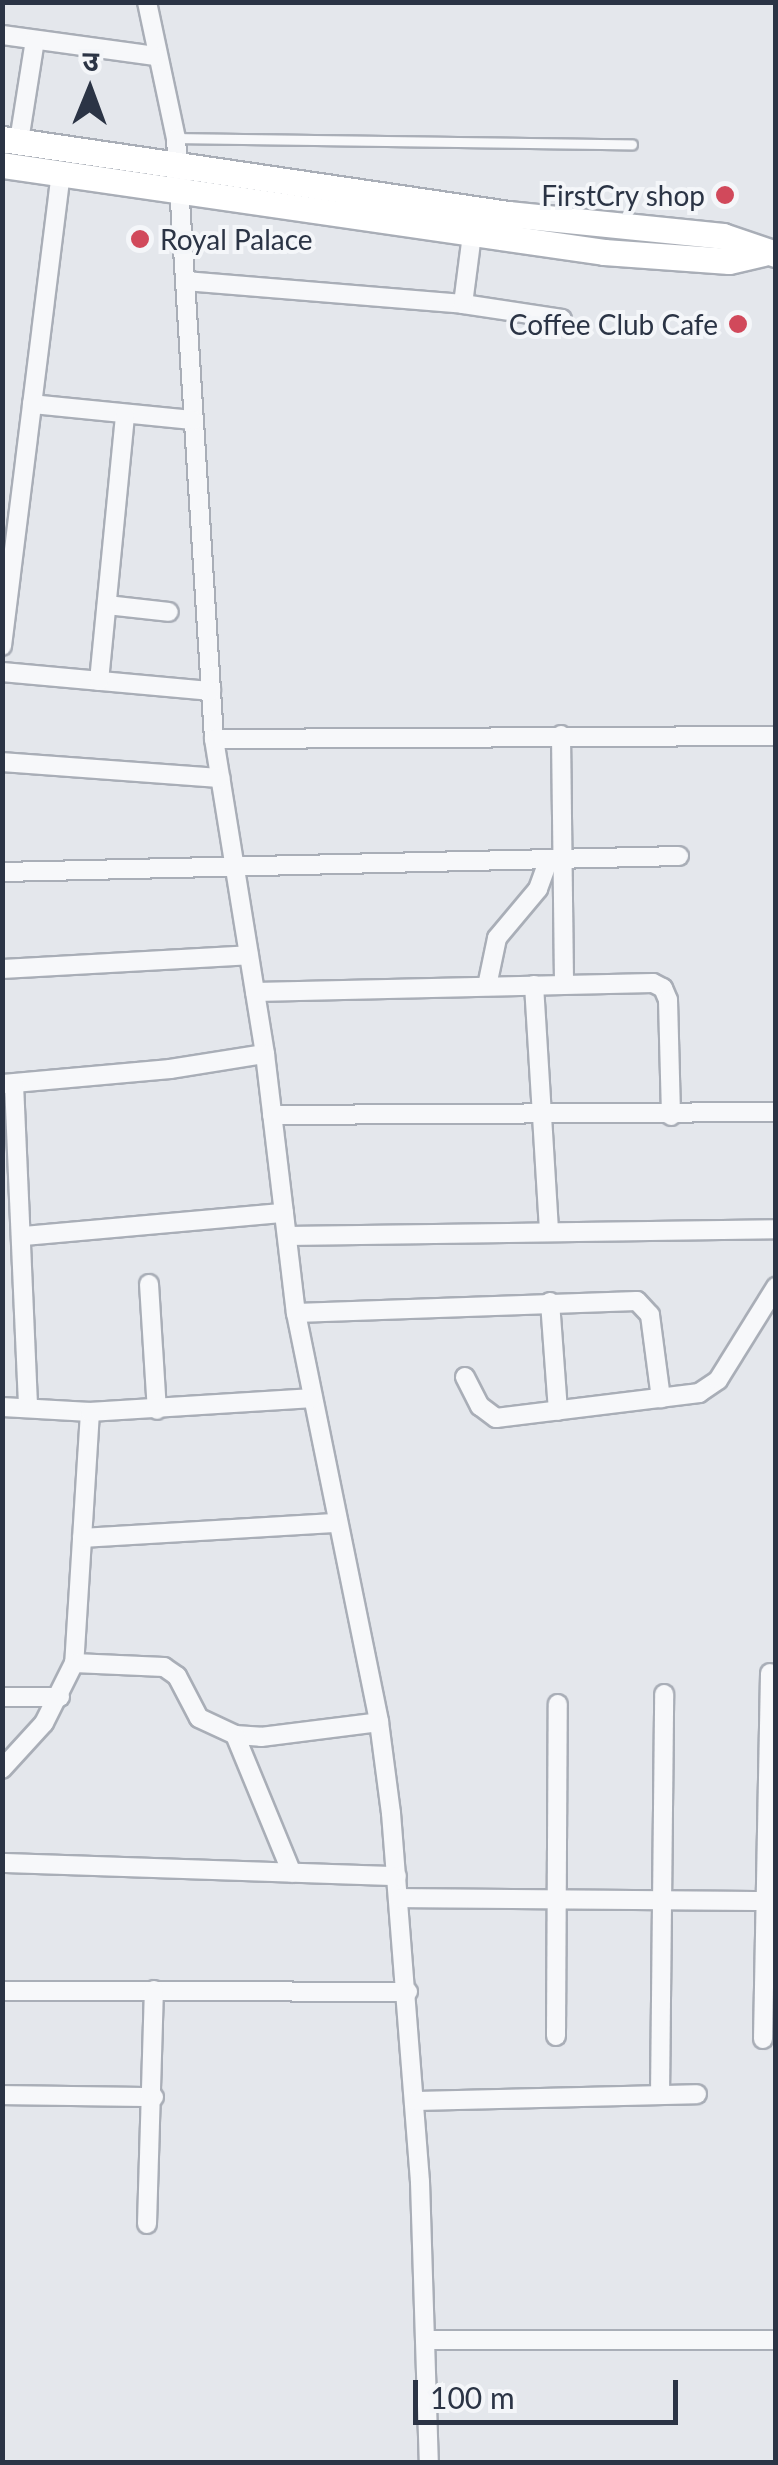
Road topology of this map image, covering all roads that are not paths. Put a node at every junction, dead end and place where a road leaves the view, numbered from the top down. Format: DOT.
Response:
graph roads {
  1 [pos="147,2"];
  2 [pos="2,35"];
  3 [pos="35,40"];
  4 [pos="156,56"];
  5 [pos="176,138"];
  6 [pos="11,140"];
  7 [pos="632,144"];
  8 [pos="2,165"];
  9 [pos="178,166"];
  10 [pos="60,174"];
  11 [pos="180,193"];
  12 [pos="472,235"];
  13 [pos="769,253"];
  14 [pos="185,281"];
  15 [pos="462,304"];
  16 [pos="562,319"];
  17 [pos="32,404"];
  18 [pos="125,414"];
  19 [pos="194,420"];
  20 [pos="2,472"];
  21 [pos="24,475"];
  22 [pos="7,573"];
  23 [pos="107,605"];
  24 [pos="169,612"];
  25 [pos="2,646"];
  26 [pos="2,672"];
  27 [pos="99,681"];
  28 [pos="211,690"];
  29 [pos="561,735"];
  30 [pos="776,736"];
  31 [pos="214,738"];
  32 [pos="2,762"];
  33 [pos="220,778"];
  34 [pos="679,856"];
  35 [pos="556,859"];
  36 [pos="235,868"];
  37 [pos="2,872"];
  38 [pos="249,955"];
  39 [pos="2,969"];
  40 [pos="564,984"];
  41 [pos="534,985"];
  42 [pos="487,986"];
  43 [pos="255,992"];
  44 [pos="265,1054"];
  45 [pos="8,1084"];
  46 [pos="776,1112"];
  47 [pos="272,1115"];
  48 [pos="541,1115"];
  49 [pos="671,1116"];
  50 [pos="284,1213"];
  51 [pos="776,1228"];
  52 [pos="549,1230"];
  53 [pos="24,1236"];
  54 [pos="287,1236"];
  55 [pos="149,1284"];
  56 [pos="776,1288"];
  57 [pos="550,1302"];
  58 [pos="296,1313"];
  59 [pos="465,1376"];
  60 [pos="313,1398"];
  61 [pos="661,1398"];
  62 [pos="2,1407"];
  63 [pos="28,1408"];
  64 [pos="157,1410"];
  65 [pos="558,1411"];
  66 [pos="90,1412"];
  67 [pos="338,1522"];
  68 [pos="82,1538"];
  69 [pos="74,1663"];
  70 [pos="770,1673"];
  71 [pos="664,1694"];
  72 [pos="2,1697"];
  73 [pos="60,1697"];
  74 [pos="558,1704"];
  75 [pos="378,1722"];
  76 [pos="235,1735"];
  77 [pos="2,1769"];
  78 [pos="2,1863"];
  79 [pos="292,1873"];
  80 [pos="397,1876"];
  81 [pos="400,1898"];
  82 [pos="556,1899"];
  83 [pos="663,1900"];
  84 [pos="771,1901"];
  85 [pos="154,1990"];
  86 [pos="2,1991"];
  87 [pos="408,1992"];
  88 [pos="556,2036"];
  89 [pos="763,2039"];
  90 [pos="697,2094"];
  91 [pos="2,2095"];
  92 [pos="660,2095"];
  93 [pos="154,2096"];
  94 [pos="416,2100"];
  95 [pos="148,2224"];
  96 [pos="426,2340"];
  97 [pos="776,2340"];
  98 [pos="429,2462"];
  1 -- 4 [label="street"];
  2 -- 3 [label="street"];
  3 -- 4 [label="street"];
  3 -- 6 [label="street"];
  4 -- 5 [label="street"];
  5 -- 7 [label="lane"];
  5 -- 9 [label="street"];
  6 -- 9 [label="street"];
  8 -- 10 [label="street"];
  9 -- 11 [label="street"];
  9 -- 13 [label="street"];
  10 -- 11 [label="street"];
  10 -- 17 [label="street"];
  11 -- 12 [label="street"];
  11 -- 14 [label="street"];
  12 -- 13 [label="street"];
  12 -- 15 [label="street"];
  14 -- 15 [label="street"];
  14 -- 19 [label="street"];
  15 -- 16 [label="street"];
  17 -- 18 [label="street"];
  17 -- 21 [label="street"];
  18 -- 19 [label="street"];
  18 -- 23 [label="street"];
  19 -- 28 [label="street"];
  20 -- 21 [label="street"];
  21 -- 22 [label="street"];
  22 -- 25 [label="street"];
  23 -- 24 [label="street"];
  23 -- 27 [label="street"];
  26 -- 27 [label="street"];
  27 -- 28 [label="street"];
  28 -- 31 [label="street"];
  29 -- 30 [label="street"];
  29 -- 31 [label="street"];
  29 -- 35 [label="street"];
  31 -- 33 [label="street"];
  32 -- 33 [label="street"];
  33 -- 36 [label="street"];
  34 -- 35 [label="street"];
  35 -- 36 [label="street"];
  35 -- 40 [label="street"];
  35 -- 42 [label="street"];
  36 -- 37 [label="street"];
  36 -- 38 [label="street"];
  38 -- 39 [label="street"];
  38 -- 43 [label="street"];
  40 -- 41 [label="street"];
  40 -- 49 [label="street"];
  41 -- 42 [label="street"];
  41 -- 48 [label="street"];
  42 -- 43 [label="street"];
  43 -- 44 [label="street"];
  44 -- 45 [label="street"];
  44 -- 47 [label="street"];
  45 -- 53 [label="street"];
  46 -- 49 [label="street"];
  47 -- 48 [label="street"];
  47 -- 50 [label="street"];
  48 -- 49 [label="street"];
  48 -- 52 [label="street"];
  50 -- 53 [label="street"];
  50 -- 54 [label="street"];
  51 -- 52 [label="street"];
  52 -- 54 [label="street"];
  53 -- 63 [label="street"];
  54 -- 58 [label="street"];
  55 -- 64 [label="street"];
  56 -- 61 [label="street"];
  57 -- 58 [label="street"];
  57 -- 61 [label="street"];
  57 -- 65 [label="street"];
  58 -- 60 [label="street"];
  59 -- 65 [label="street"];
  60 -- 64 [label="street"];
  60 -- 67 [label="street"];
  61 -- 65 [label="street"];
  62 -- 63 [label="street"];
  63 -- 66 [label="street"];
  64 -- 66 [label="street"];
  66 -- 68 [label="street"];
  67 -- 68 [label="street"];
  67 -- 75 [label="street"];
  68 -- 69 [label="street"];
  69 -- 73 [label="street"];
  69 -- 76 [label="street"];
  70 -- 84 [label="street"];
  71 -- 83 [label="street"];
  72 -- 73 [label="street"];
  73 -- 77 [label="street"];
  74 -- 82 [label="street"];
  75 -- 76 [label="street"];
  75 -- 80 [label="street"];
  76 -- 79 [label="street"];
  78 -- 79 [label="street"];
  79 -- 80 [label="street"];
  80 -- 81 [label="street"];
  81 -- 82 [label="street"];
  81 -- 87 [label="street"];
  82 -- 83 [label="street"];
  82 -- 88 [label="street"];
  83 -- 84 [label="street"];
  83 -- 92 [label="street"];
  84 -- 89 [label="street"];
  85 -- 86 [label="street"];
  85 -- 87 [label="street"];
  85 -- 93 [label="street"];
  87 -- 94 [label="street"];
  90 -- 92 [label="street"];
  91 -- 93 [label="street"];
  92 -- 94 [label="street"];
  93 -- 95 [label="street"];
  94 -- 96 [label="street"];
  96 -- 97 [label="street"];
  96 -- 98 [label="street"];
}
